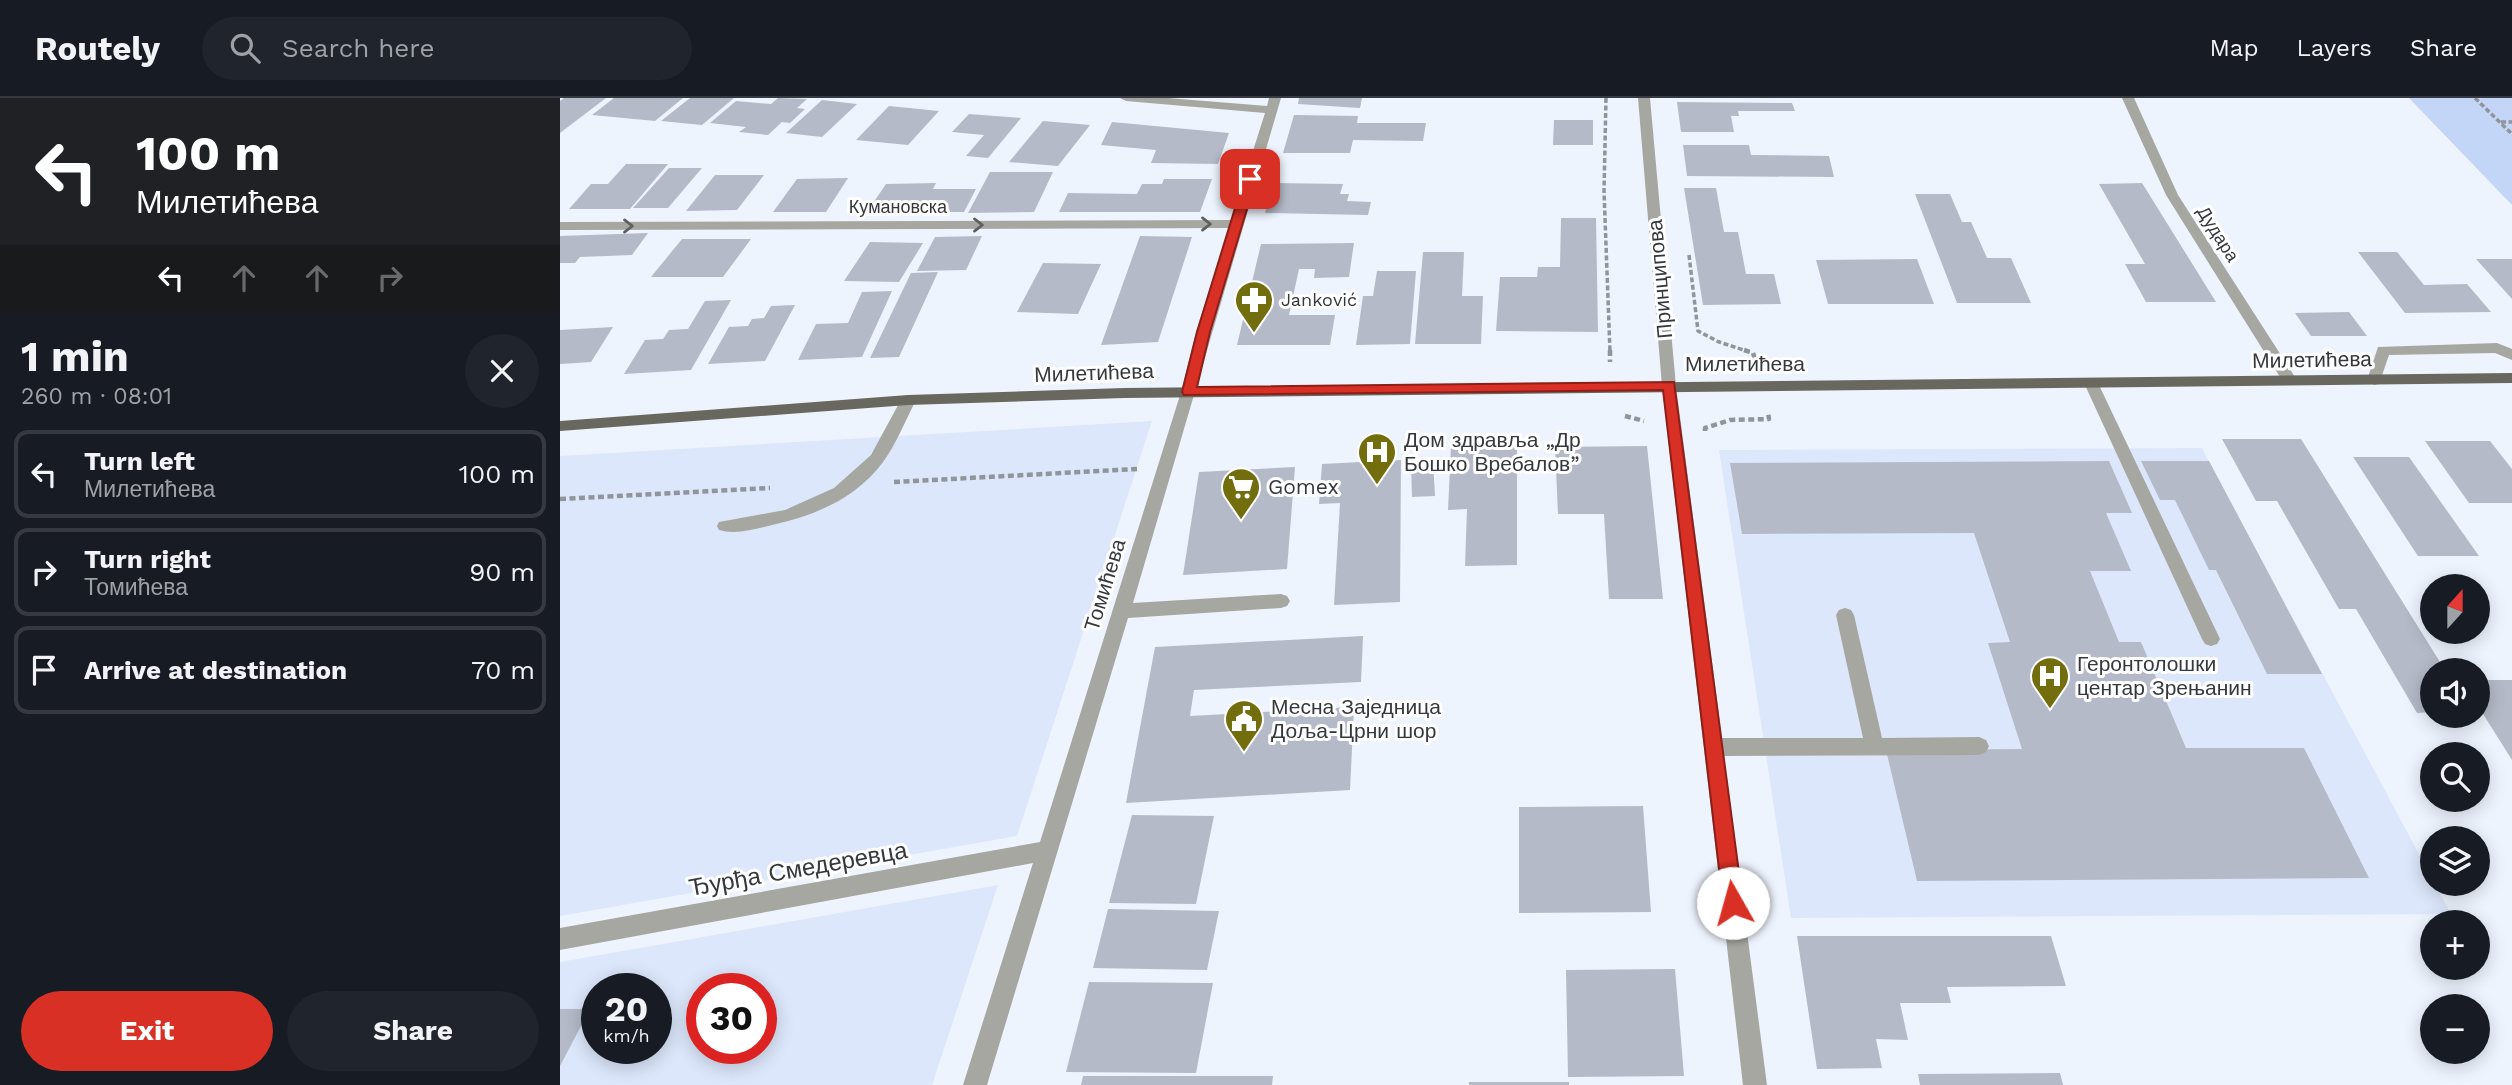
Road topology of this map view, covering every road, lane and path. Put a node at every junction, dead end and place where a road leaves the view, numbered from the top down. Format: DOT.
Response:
graph roads {
  1 [pos="1126,98"];
  2 [pos="1644,98"];
  3 [pos="2128,98"];
  4 [pos="2475,98"];
  5 [pos="1273,104"];
  6 [pos="2500,122"];
  7 [pos="2512,122"];
  8 [pos="2512,134"];
  9 [pos="1236,224"];
  10 [pos="560,226"];
  11 [pos="1687,242"];
  12 [pos="2512,355"];
  13 [pos="2512,379"];
  14 [pos="2374,380"];
  15 [pos="2290,381"];
  16 [pos="2091,383"];
  17 [pos="1761,385"];
  18 [pos="1669,386"];
  19 [pos="1189,392"];
  20 [pos="908,400"];
  21 [pos="560,426"];
  22 [pos="725,526"];
  23 [pos="1281,601"];
  24 [pos="1121,611"];
  25 [pos="1845,615"];
  26 [pos="2211,639"];
  27 [pos="1874,746"];
  28 [pos="1979,746"];
  29 [pos="1714,747"];
  30 [pos="1046,851"];
  31 [pos="560,939"];
  32 [pos="975,1085"];
  33 [pos="1755,1085"];
  1 -- 5 [label="street"];
  2 -- 18 [label="street, Принципова"];
  3 -- 15 [label="street, Дудара"];
  4 -- 6 [label="path"];
  5 -- 9 [label="street, Томићева"];
  6 -- 7 [label="path"];
  6 -- 8 [label="path"];
  10 -- 9 [label="street, Кумановска, one-way"];
  9 -- 19 [label="street, Томићева"];
  11 -- 17 [label="path"];
  12 -- 14 [label="street"];
  13 -- 14 [label="main road, Милетићева"];
  14 -- 15 [label="main road, Милетићева"];
  15 -- 16 [label="main road, Милетићева"];
  16 -- 17 [label="main road, Милетићева"];
  16 -- 26 [label="street"];
  17 -- 18 [label="main road, Милетићева"];
  18 -- 19 [label="main road, Милетићева"];
  18 -- 29 [label="street, Принципова"];
  19 -- 20 [label="main road, Милетићева"];
  19 -- 24 [label="street, Томићева"];
  20 -- 21 [label="main road, Милетићева"];
  20 -- 22 [label="street"];
  23 -- 24 [label="street"];
  24 -- 30 [label="street, Томићева"];
  25 -- 27 [label="street"];
  27 -- 28 [label="street"];
  27 -- 29 [label="street"];
  29 -- 33 [label="street, Принципова"];
  30 -- 31 [label="street, Ђурђа Смедеревца"];
  30 -- 32 [label="street, Томићева"];
}
